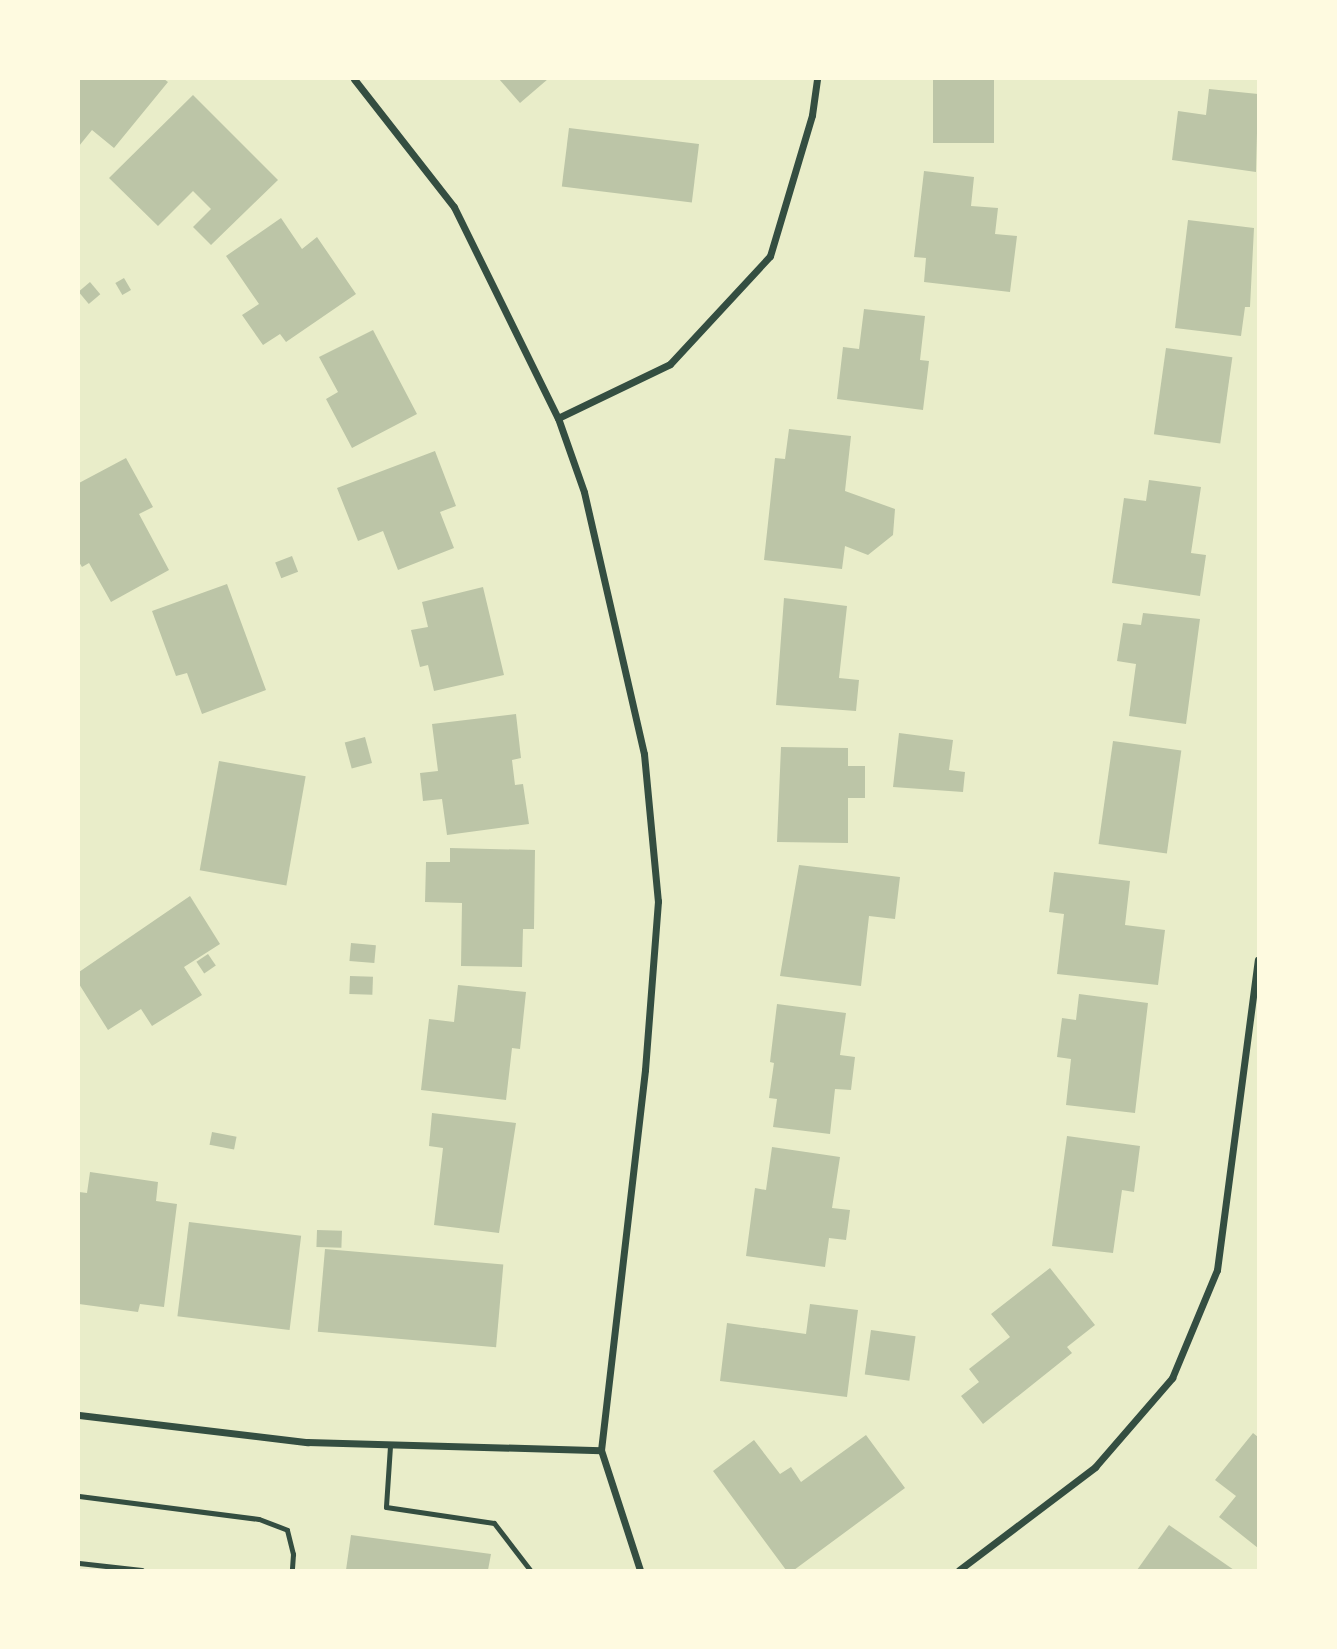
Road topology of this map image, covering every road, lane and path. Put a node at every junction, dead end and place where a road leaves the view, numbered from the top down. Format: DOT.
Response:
graph roads {
  1 [pos="354,79"];
  2 [pos="817,79"];
  3 [pos="558,418"];
  4 [pos="1258,960"];
  5 [pos="79,1415"];
  6 [pos="390,1446"];
  7 [pos="601,1450"];
  8 [pos="79,1496"];
  9 [pos="79,1563"];
  10 [pos="142,1570"];
  11 [pos="292,1570"];
  12 [pos="530,1570"];
  13 [pos="640,1570"];
  14 [pos="959,1570"];
  1 -- 3 [label="street"];
  2 -- 3 [label="street"];
  3 -- 7 [label="street"];
  4 -- 14 [label="street"];
  5 -- 6 [label="street"];
  6 -- 7 [label="street"];
  6 -- 12 [label="lane"];
  7 -- 13 [label="street"];
  8 -- 11 [label="lane"];
  9 -- 10 [label="lane"];
}
